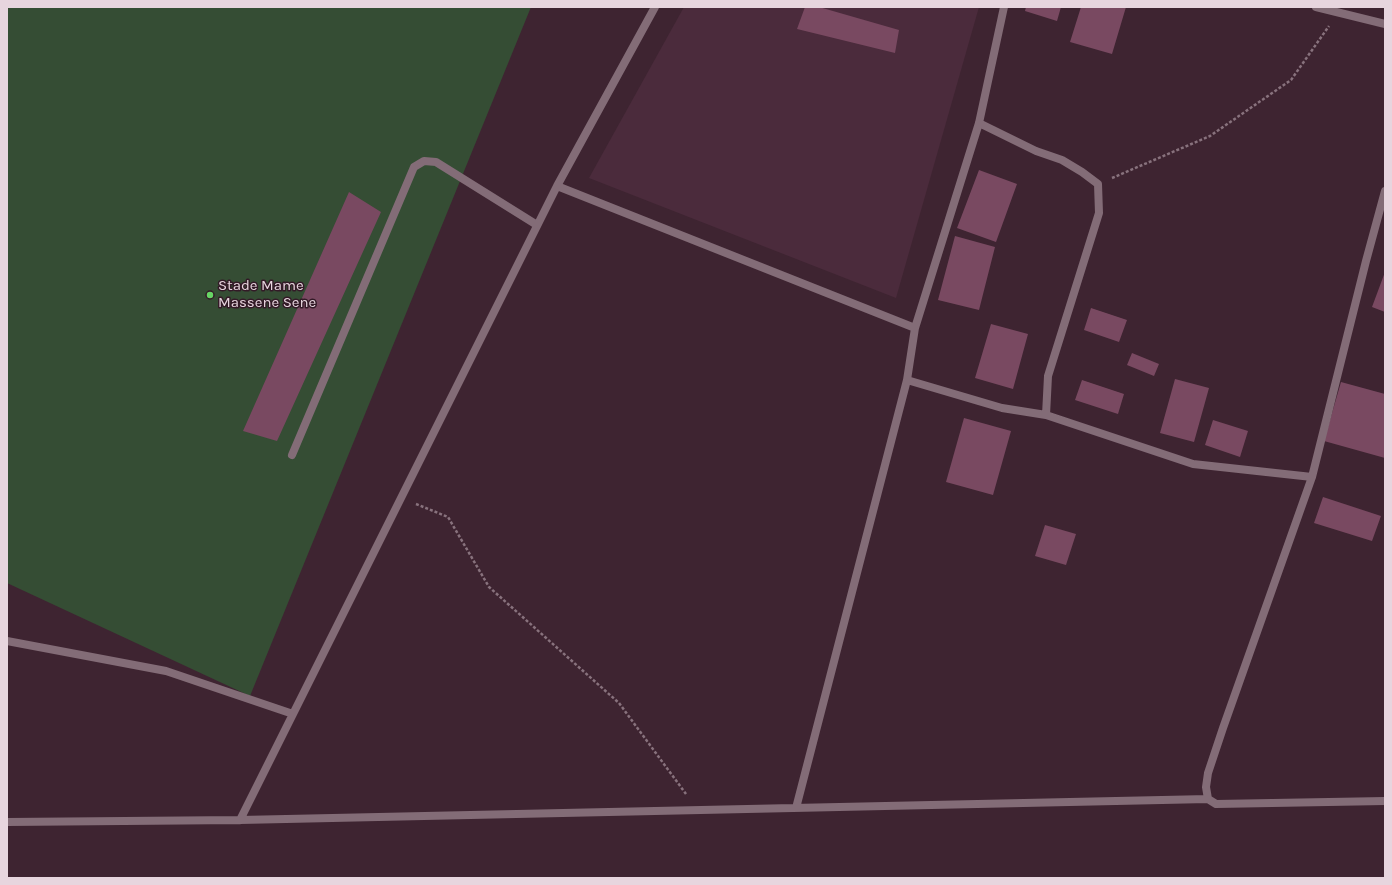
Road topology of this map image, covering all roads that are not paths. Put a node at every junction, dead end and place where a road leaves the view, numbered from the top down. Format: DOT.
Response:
graph roads {
  1 [pos="655,7"];
  2 [pos="1004,7"];
  3 [pos="1316,7"];
  4 [pos="1385,24"];
  5 [pos="978,123"];
  6 [pos="557,186"];
  7 [pos="1385,191"];
  8 [pos="538,225"];
  9 [pos="914,328"];
  10 [pos="907,380"];
  11 [pos="1046,415"];
  12 [pos="292,455"];
  13 [pos="1312,476"];
  14 [pos="7,641"];
  15 [pos="293,714"];
  16 [pos="1208,799"];
  17 [pos="1385,801"];
  18 [pos="796,808"];
  19 [pos="240,820"];
  20 [pos="7,822"];
  1 -- 6 [label="street"];
  2 -- 5 [label="street"];
  3 -- 4 [label="street"];
  5 -- 9 [label="street"];
  5 -- 11 [label="street"];
  6 -- 8 [label="street"];
  6 -- 9 [label="street"];
  7 -- 13 [label="street"];
  8 -- 12 [label="street"];
  8 -- 15 [label="street"];
  9 -- 10 [label="street"];
  10 -- 11 [label="street"];
  10 -- 18 [label="street"];
  11 -- 13 [label="street"];
  13 -- 16 [label="street"];
  14 -- 15 [label="street"];
  15 -- 19 [label="street"];
  16 -- 17 [label="street"];
  16 -- 18 [label="street"];
  18 -- 19 [label="street"];
  19 -- 20 [label="street"];
}
